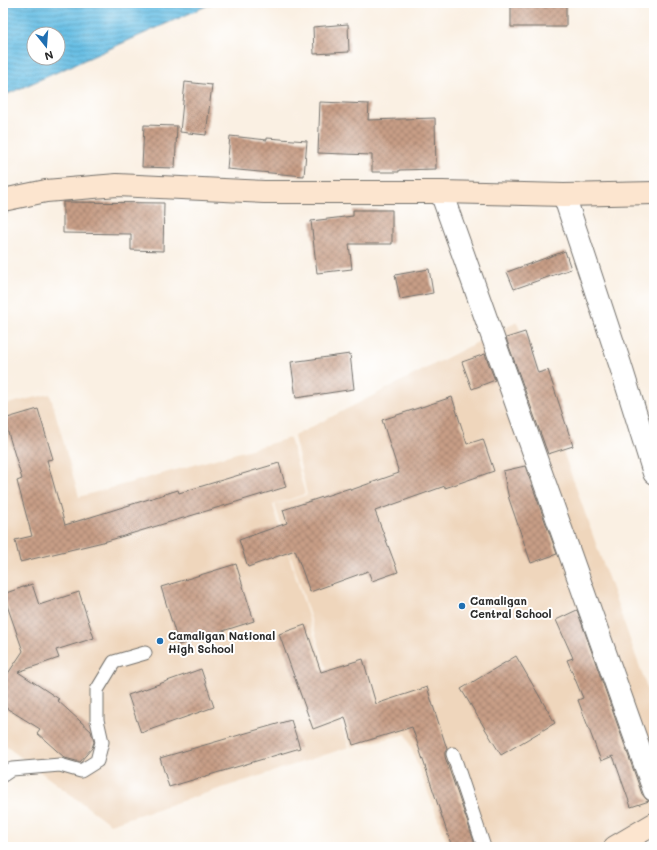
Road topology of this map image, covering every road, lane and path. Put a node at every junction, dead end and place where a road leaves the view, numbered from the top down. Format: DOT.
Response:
graph roads {
  1 [pos="441,192"];
  2 [pos="654,193"];
  3 [pos="564,195"];
  4 [pos="3,200"];
  5 [pos="654,473"];
  6 [pos="145,653"];
  7 [pos="453,754"];
  8 [pos="3,775"];
  9 [pos="654,790"];
  10 [pos="654,824"];
  11 [pos="484,847"];
  12 [pos="615,847"];
  1 -- 3 [label="street"];
  1 -- 4 [label="street"];
  1 -- 9 [label="street"];
  2 -- 3 [label="street"];
  3 -- 5 [label="street"];
  6 -- 8 [label="lane"];
  7 -- 11 [label="lane"];
  10 -- 12 [label="street"];
}
